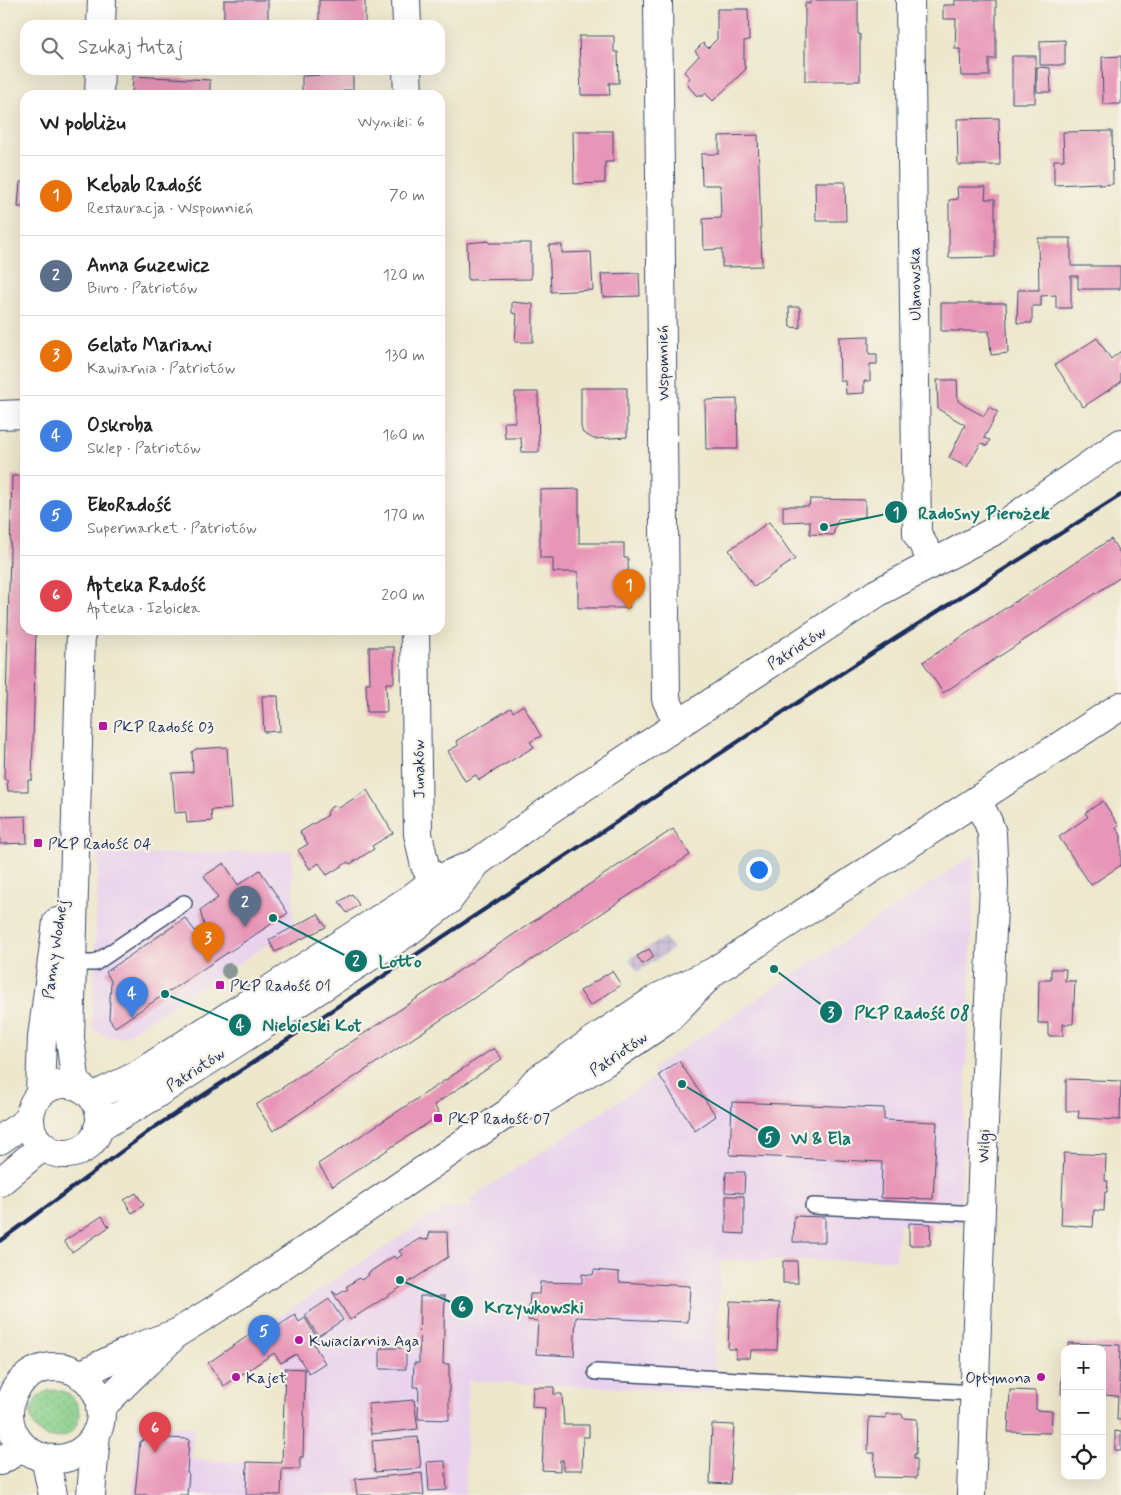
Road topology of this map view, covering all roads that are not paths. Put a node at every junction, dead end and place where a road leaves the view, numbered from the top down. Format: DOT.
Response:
graph roads {
  1 [pos="102,0"];
  2 [pos="406,0"];
  3 [pos="658,0"];
  4 [pos="910,0"];
  5 [pos="102,20"];
  6 [pos="407,20"];
  7 [pos="100,75"];
  8 [pos="408,75"];
  9 [pos="99,90"];
  10 [pos="408,90"];
  11 [pos="20,414"];
  12 [pos="0,415"];
  13 [pos="1121,443"];
  14 [pos="934,563"];
  15 [pos="81,635"];
  16 [pos="416,635"];
  17 [pos="1121,706"];
  18 [pos="678,724"];
  19 [pos="977,800"];
  20 [pos="75,805"];
  21 [pos="441,891"];
  22 [pos="184,903"];
  23 [pos="72,963"];
  24 [pos="84,1091"];
  25 [pos="40,1094"];
  26 [pos="30,1119"];
  27 [pos="98,1128"];
  28 [pos="0,1140"];
  29 [pos="42,1146"];
  30 [pos="0,1182"];
  31 [pos="813,1206"];
  32 [pos="981,1214"];
  33 [pos="177,1333"];
  34 [pos="596,1372"];
  35 [pos="80,1375"];
  36 [pos="975,1393"];
  37 [pos="5,1420"];
  38 [pos="98,1421"];
  39 [pos="34,1452"];
  40 [pos="0,1461"];
  41 [pos="53,1495"];
  42 [pos="91,1495"];
  43 [pos="971,1495"];
  1 -- 5 [label="main road"];
  2 -- 6 [label="main road"];
  3 -- 18 [label="main road, Wspomnień"];
  4 -- 14 [label="main road, Ulanowska"];
  7 -- 9 [label="main road"];
  8 -- 10 [label="main road"];
  11 -- 12 [label="main road"];
  13 -- 14 [label="main road, Patriotów"];
  14 -- 18 [label="main road, Patriotów"];
  15 -- 20 [label="main road, Panny Wodnej"];
  16 -- 21 [label="main road, Junaków"];
  17 -- 19 [label="main road, Patriotów"];
  18 -- 21 [label="main road, Patriotów"];
  19 -- 32 [label="main road, Wilgi"];
  19 -- 33 [label="main road, Patriotów"];
  20 -- 23 [label="main road, Panny Wodnej"];
  20 -- 25 [label="main road, Panny Wodnej"];
  21 -- 24 [label="main road, Patriotów"];
  21 -- 27 [label="main road, Patriotów"];
  22 -- 23 [label="lane"];
  23 -- 24 [label="main road, Panny Wodnej"];
  24 -- 25 [label="main road"];
  24 -- 27 [label="main road"];
  25 -- 26 [label="main road"];
  26 -- 28 [label="main road"];
  26 -- 29 [label="main road"];
  27 -- 29 [label="main road"];
  29 -- 30 [label="main road"];
  31 -- 32 [label="lane"];
  32 -- 36 [label="main road, Wilgi"];
  33 -- 35 [label="main road, Patriotów"];
  33 -- 38 [label="main road, Patriotów"];
  34 -- 36 [label="lane"];
  35 -- 37 [label="main road"];
  35 -- 38 [label="main road"];
  36 -- 43 [label="main road, Wilgi"];
  37 -- 39 [label="main road"];
  38 -- 39 [label="main road"];
  38 -- 42 [label="main road"];
  39 -- 40 [label="main road"];
  39 -- 41 [label="main road"];
}
